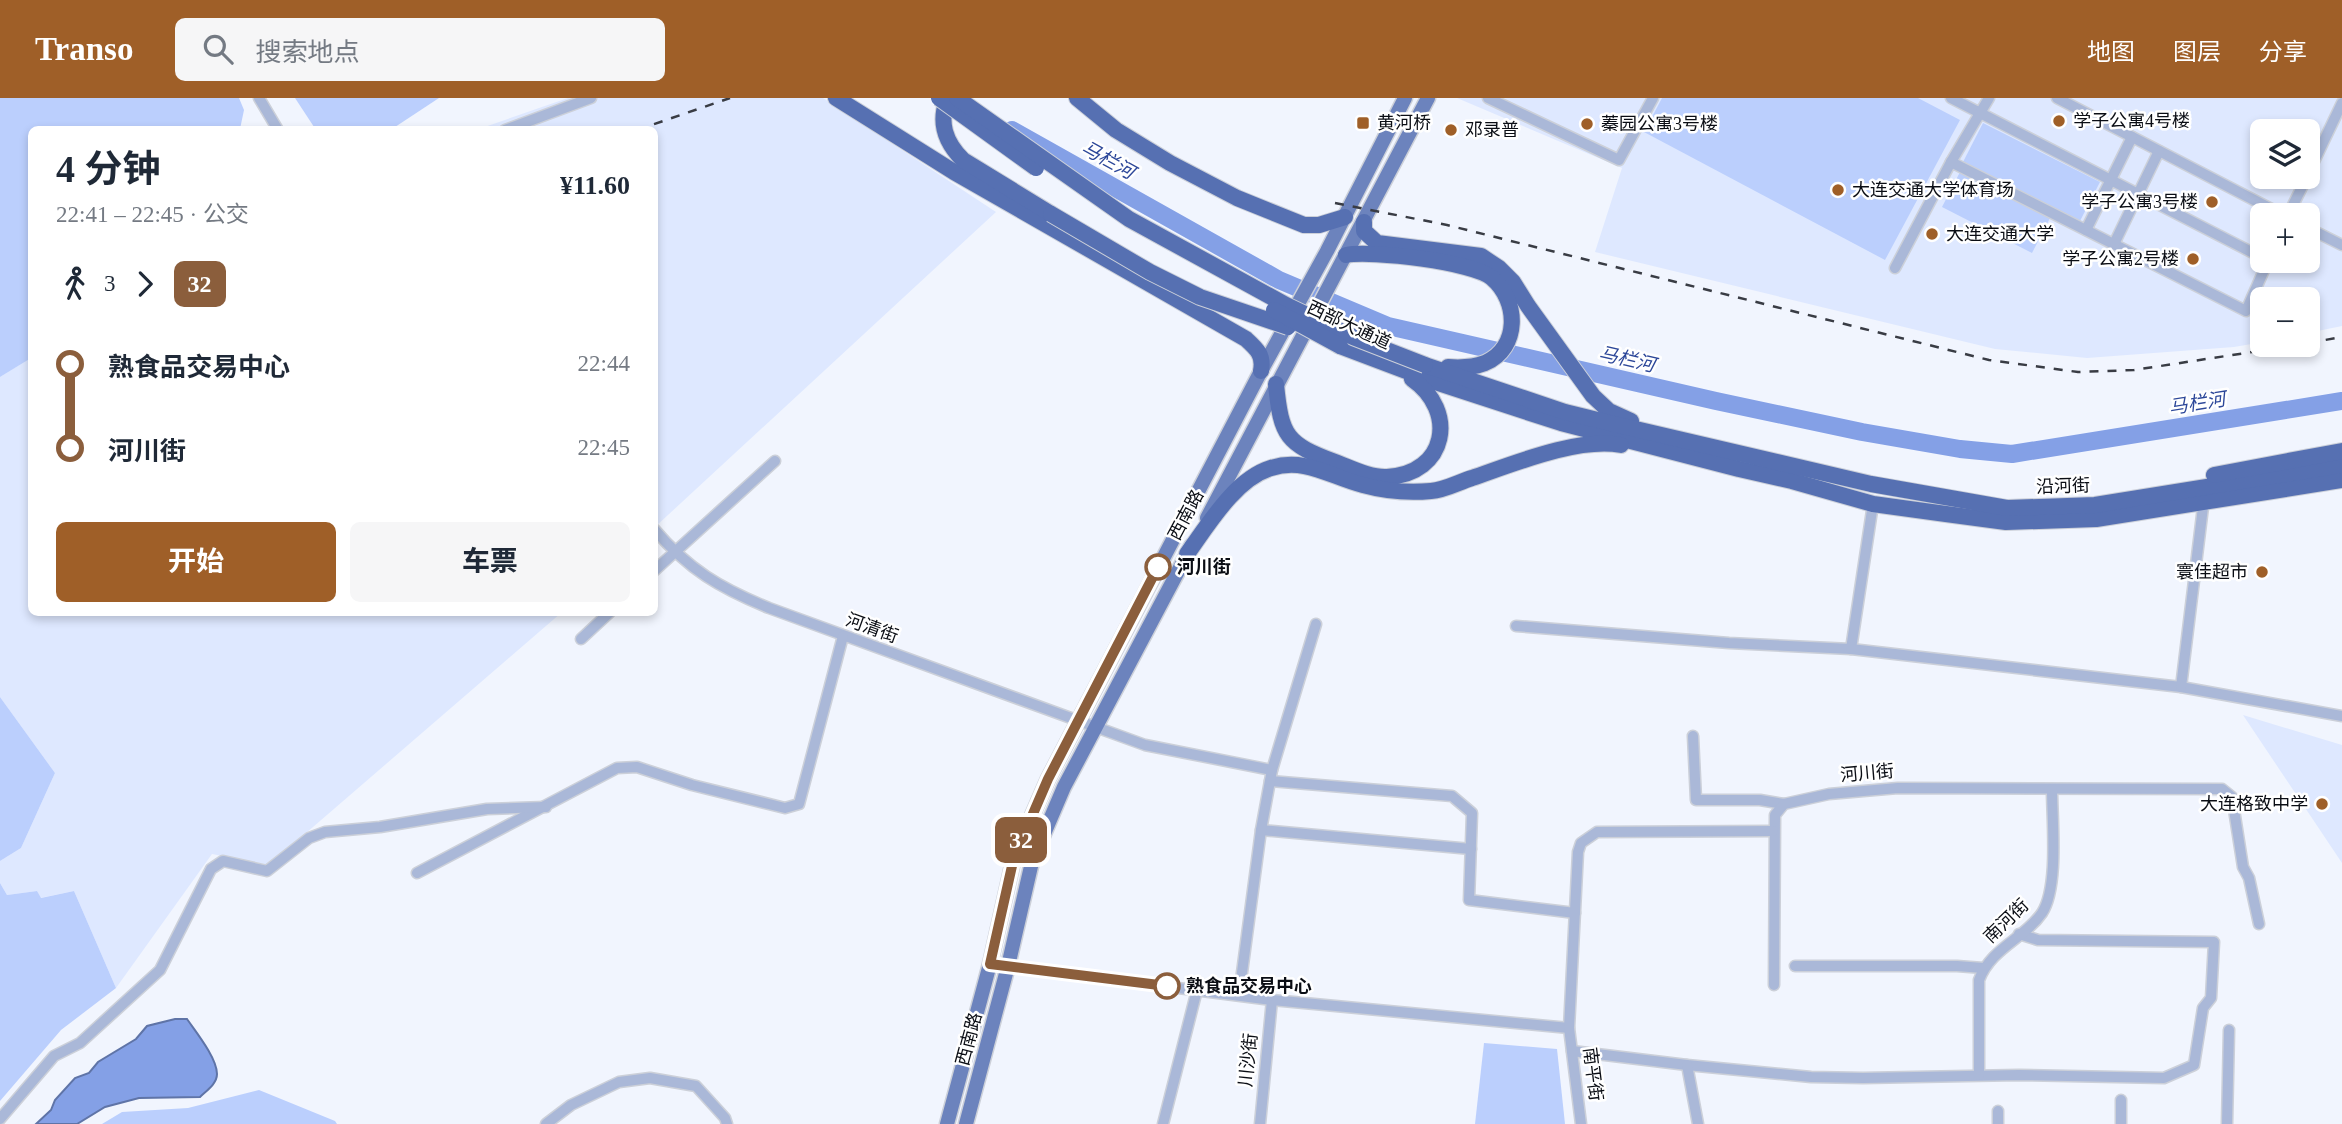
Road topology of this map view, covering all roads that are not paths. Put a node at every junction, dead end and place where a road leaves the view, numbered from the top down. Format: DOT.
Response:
graph roads {
  1 [pos="259,98"];
  2 [pos="591,98"];
  3 [pos="836,98"];
  4 [pos="939,98"];
  5 [pos="948,98"];
  6 [pos="957,98"];
  7 [pos="1069,98"];
  8 [pos="1405,98"];
  9 [pos="1428,98"];
  10 [pos="1488,98"];
  11 [pos="1653,98"];
  12 [pos="1951,98"];
  13 [pos="1989,98"];
  14 [pos="2057,98"];
  15 [pos="1082,102"];
  16 [pos="2342,103"];
  17 [pos="1980,113"];
  18 [pos="276,126"];
  19 [pos="516,126"];
  20 [pos="2132,137"];
  21 [pos="2320,150"];
  22 [pos="2159,151"];
  23 [pos="1951,162"];
  24 [pos="2111,180"];
  25 [pos="2139,194"];
  26 [pos="2260,203"];
  27 [pos="1345,217"];
  28 [pos="1364,222"];
  29 [pos="2086,230"];
  30 [pos="2320,234"];
  31 [pos="2114,244"];
  32 [pos="2342,244"];
  33 [pos="2250,251"];
  34 [pos="1345,258"];
  35 [pos="1895,268"];
  36 [pos="2263,273"];
  37 [pos="1340,346"];
  38 [pos="1386,363"];
  39 [pos="1425,365"];
  40 [pos="1261,370"];
  41 [pos="1276,384"];
  42 [pos="1725,451"];
  43 [pos="2342,452"];
  44 [pos="775,461"];
  45 [pos="1787,464"];
  46 [pos="2342,465"];
  47 [pos="1739,469"];
  48 [pos="2342,480"];
  49 [pos="1792,481"];
  50 [pos="2342,489"];
  51 [pos="1873,504"];
  52 [pos="2203,507"];
  53 [pos="2007,508"];
  54 [pos="2113,516"];
  55 [pos="658,533"];
  56 [pos="675,552"];
  57 [pos="1187,554"];
  58 [pos="658,567"];
  59 [pos="606,616"];
  60 [pos="1316,624"];
  61 [pos="1516,626"];
  62 [pos="843,636"];
  63 [pos="581,639"];
  64 [pos="1851,649"];
  65 [pos="2181,687"];
  66 [pos="2342,716"];
  67 [pos="1078,719"];
  68 [pos="1097,726"];
  69 [pos="1693,736"];
  70 [pos="1271,776"];
  71 [pos="2052,789"];
  72 [pos="1784,804"];
  73 [pos="546,807"];
  74 [pos="1261,830"];
  75 [pos="1773,831"];
  76 [pos="1471,849"];
  77 [pos="417,873"];
  78 [pos="1575,912"];
  79 [pos="2259,924"];
  80 [pos="2019,934"];
  81 [pos="990,964"];
  82 [pos="1008,966"];
  83 [pos="1795,966"];
  84 [pos="1983,968"];
  85 [pos="1774,985"];
  86 [pos="1197,990"];
  87 [pos="1239,995"];
  88 [pos="1272,1000"];
  89 [pos="1569,1028"];
  90 [pos="2229,1030"];
  91 [pos="1572,1051"];
  92 [pos="1687,1065"];
  93 [pos="1979,1075"];
  94 [pos="2121,1100"];
  95 [pos="1998,1111"];
  96 [pos="0,1118"];
  97 [pos="547,1124"];
  98 [pos="727,1124"];
  99 [pos="947,1124"];
  100 [pos="966,1124"];
  101 [pos="1163,1124"];
  102 [pos="1260,1124"];
  103 [pos="1581,1124"];
  104 [pos="1698,1124"];
  105 [pos="1998,1124"];
  106 [pos="2121,1124"];
  107 [pos="2227,1124"];
  1 -- 18 [label="street"];
  2 -- 19 [label="street"];
  3 -- 40 [label="highway"];
  4 -- 37 [label="highway, 西部大通道, bridge"];
  5 -- 37 [label="highway, bridge"];
  6 -- 39 [label="highway, 西部大通道, bridge"];
  7 -- 15 [label="highway"];
  8 -- 27 [label="main road, 西南路"];
  9 -- 28 [label="main road, 西南路"];
  10 -- 11 [label="street"];
  12 -- 17 [label="street"];
  13 -- 17 [label="street"];
  14 -- 20 [label="street"];
  15 -- 27 [label="highway"];
  16 -- 21 [label="street"];
  17 -- 23 [label="street"];
  17 -- 24 [label="street"];
  20 -- 22 [label="street"];
  20 -- 24 [label="street"];
  22 -- 25 [label="street"];
  22 -- 26 [label="street"];
  23 -- 29 [label="street"];
  23 -- 35 [label="street"];
  24 -- 25 [label="street"];
  24 -- 29 [label="street"];
  25 -- 31 [label="street"];
  25 -- 33 [label="street"];
  27 -- 40 [label="main road, 西南路, bridge"];
  28 -- 34 [label="main road, 西南路"];
  28 -- 42 [label="highway"];
  29 -- 31 [label="street"];
  30 -- 32 [label="street"];
  31 -- 36 [label="street"];
  34 -- 39 [label="highway"];
  34 -- 41 [label="main road, 西南路, bridge"];
  37 -- 38 [label="highway, 西部大通道"];
  38 -- 41 [label="highway"];
  38 -- 47 [label="highway, 西部大通道"];
  39 -- 42 [label="highway, 西部大通道"];
  40 -- 67 [label="main road, 西南路"];
  41 -- 57 [label="main road, 西南路"];
  42 -- 45 [label="highway, 西部大通道"];
  43 -- 53 [label="highway"];
  44 -- 56 [label="street"];
  45 -- 53 [label="highway, 沿河街"];
  46 -- 53 [label="highway, 沿河街"];
  47 -- 49 [label="highway, 西部大通道"];
  47 -- 57 [label="highway"];
  48 -- 54 [label="highway, 沿河街"];
  49 -- 51 [label="highway, 沿河街"];
  50 -- 52 [label="highway"];
  51 -- 54 [label="highway, 沿河街"];
  51 -- 64 [label="street"];
  52 -- 54 [label="highway"];
  52 -- 65 [label="street"];
  55 -- 56 [label="street, 河清街"];
  56 -- 58 [label="street"];
  56 -- 62 [label="street, 河清街"];
  57 -- 68 [label="main road, 西南路"];
  59 -- 63 [label="street"];
  60 -- 70 [label="street"];
  61 -- 64 [label="street"];
  62 -- 67 [label="street, 河清街"];
  62 -- 73 [label="street"];
  64 -- 65 [label="street"];
  65 -- 66 [label="street"];
  67 -- 68 [label="street, 河清街"];
  67 -- 81 [label="main road, 西南路"];
  68 -- 70 [label="street, 河清街"];
  68 -- 82 [label="main road, 西南路"];
  69 -- 72 [label="street, 河川街"];
  70 -- 74 [label="street"];
  70 -- 76 [label="street, 河清街"];
  71 -- 72 [label="street, 河川街"];
  71 -- 79 [label="street, 河川街"];
  71 -- 80 [label="street, 南河街"];
  72 -- 75 [label="street"];
  73 -- 77 [label="street"];
  73 -- 96 [label="street"];
  74 -- 76 [label="street"];
  74 -- 87 [label="street"];
  75 -- 78 [label="street"];
  75 -- 85 [label="street"];
  76 -- 78 [label="street"];
  78 -- 89 [label="street"];
  80 -- 84 [label="street, 南河街"];
  80 -- 93 [label="street"];
  81 -- 82 [label="street"];
  81 -- 99 [label="main road, 西南路"];
  82 -- 86 [label="street"];
  82 -- 100 [label="main road, 西南路"];
  83 -- 84 [label="street"];
  84 -- 93 [label="street, 南河街"];
  86 -- 87 [label="street"];
  86 -- 101 [label="street"];
  87 -- 88 [label="street"];
  88 -- 89 [label="street"];
  88 -- 102 [label="street, 川沙街"];
  89 -- 91 [label="street, 南平街"];
  90 -- 107 [label="street"];
  91 -- 92 [label="street"];
  91 -- 103 [label="street, 南平街"];
  92 -- 93 [label="street"];
  92 -- 104 [label="street"];
  94 -- 106 [label="street"];
  95 -- 105 [label="street"];
  97 -- 98 [label="street"];
}
